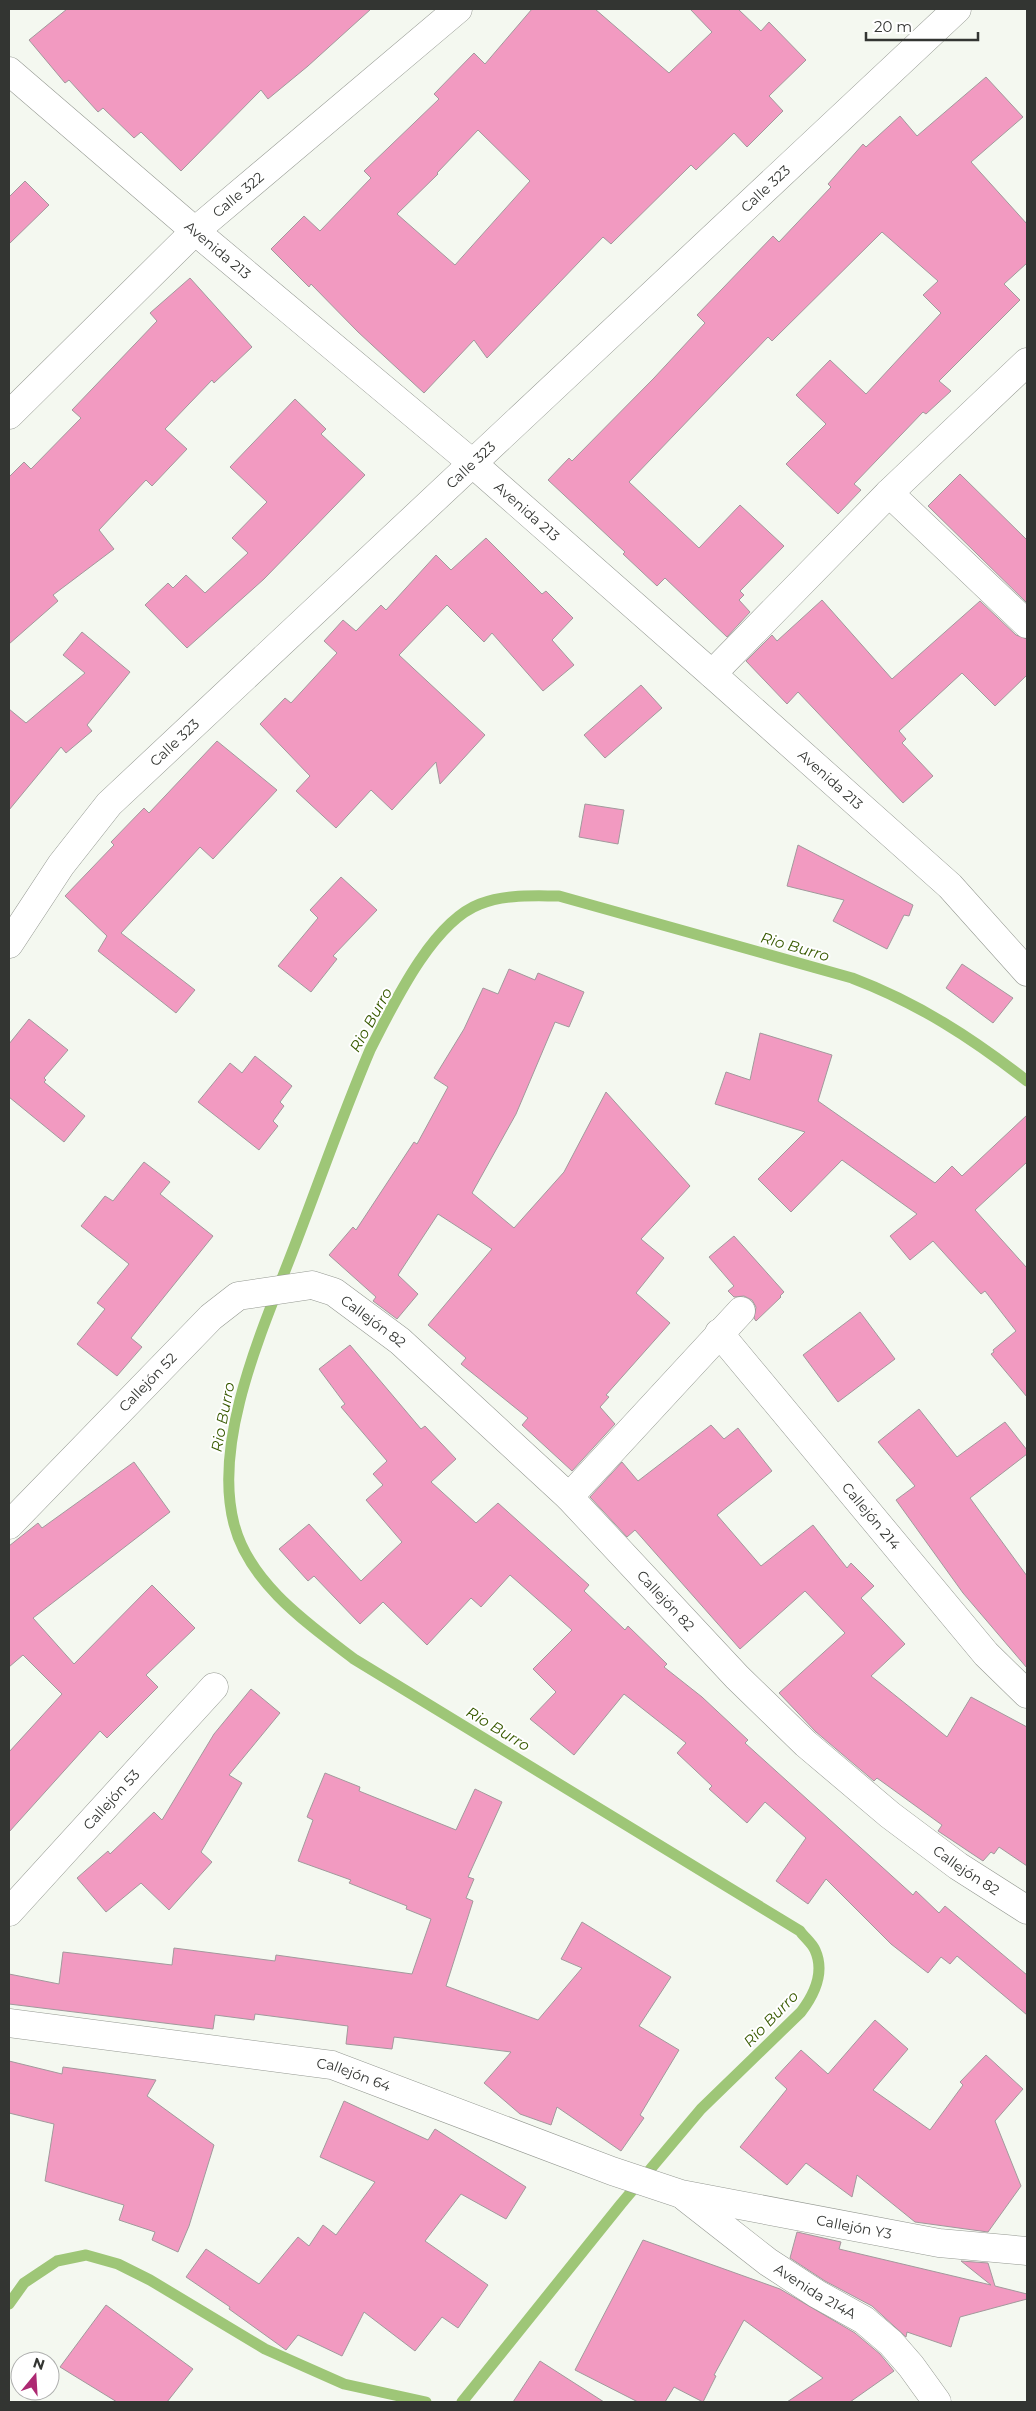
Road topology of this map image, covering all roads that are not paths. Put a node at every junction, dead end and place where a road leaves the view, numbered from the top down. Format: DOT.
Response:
graph roads {
  1 [pos="458,9"];
  2 [pos="957,9"];
  3 [pos="9,72"];
  4 [pos="195,231"];
  5 [pos="1027,362"];
  6 [pos="9,415"];
  7 [pos="471,462"];
  8 [pos="889,493"];
  9 [pos="1027,624"];
  10 [pos="712,674"];
  11 [pos="9,944"];
  12 [pos="1027,972"];
  13 [pos="312,1285"];
  14 [pos="740,1311"];
  15 [pos="719,1334"];
  16 [pos="569,1497"];
  17 [pos="9,1525"];
  18 [pos="214,1687"];
  19 [pos="1027,1694"];
  20 [pos="1027,1910"];
  21 [pos="9,1912"];
  22 [pos="9,2023"];
  23 [pos="682,2194"];
  24 [pos="1027,2251"];
  25 [pos="937,2402"];
  1 -- 4 [label="street, Calle 322"];
  2 -- 7 [label="street, Calle 323"];
  3 -- 4 [label="street, Avenida 213"];
  4 -- 6 [label="street, Calle 322"];
  4 -- 7 [label="street, Avenida 213"];
  5 -- 8 [label="street"];
  7 -- 10 [label="street, Avenida 213"];
  7 -- 11 [label="street, Calle 323"];
  8 -- 9 [label="street"];
  8 -- 10 [label="street"];
  10 -- 12 [label="street, Avenida 213"];
  13 -- 16 [label="street, Callejón 82"];
  13 -- 17 [label="street, Callejón 52"];
  14 -- 15 [label="street"];
  15 -- 16 [label="street"];
  15 -- 19 [label="street, Callejón 214"];
  16 -- 20 [label="street, Callejón 82"];
  18 -- 21 [label="street, Callejón 53"];
  22 -- 23 [label="street, Callejón 64"];
  23 -- 24 [label="street, Callejón Y3"];
  23 -- 25 [label="street, Avenida 214A"];
}
